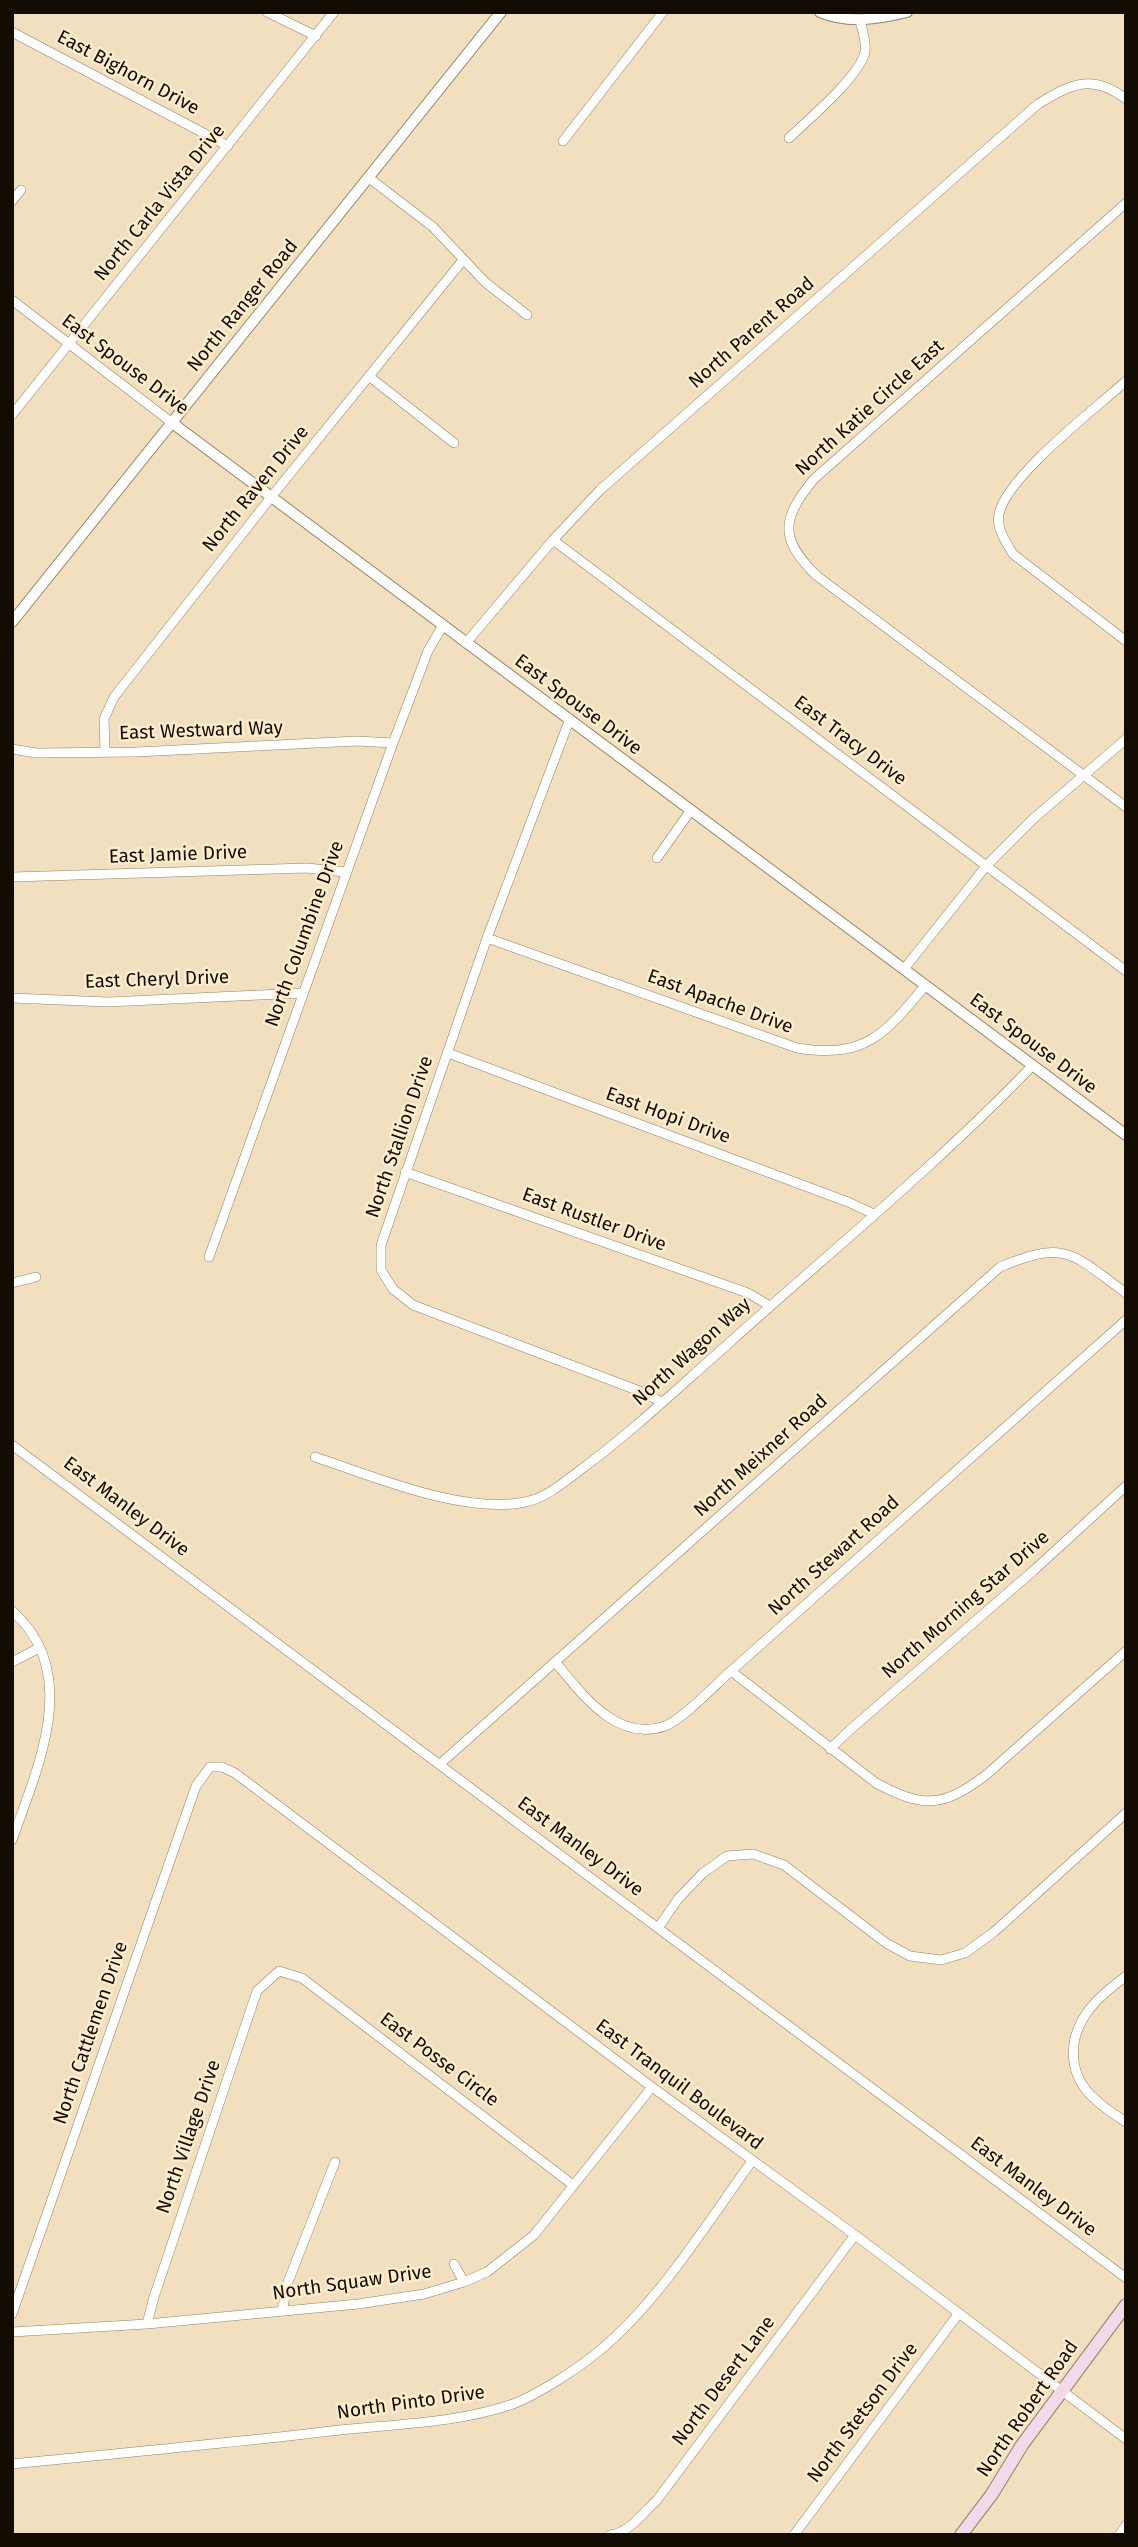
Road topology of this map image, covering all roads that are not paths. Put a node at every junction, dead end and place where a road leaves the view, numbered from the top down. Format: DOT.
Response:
graph roads {
  1 [pos="267,12"];
  2 [pos="334,12"];
  3 [pos="501,12"];
  4 [pos="663,12"];
  5 [pos="820,12"];
  6 [pos="907,12"];
  7 [pos="860,20"];
  8 [pos="12,32"];
  9 [pos="316,36"];
  10 [pos="1126,99"];
  11 [pos="789,138"];
  12 [pos="563,141"];
  13 [pos="228,146"];
  14 [pos="369,178"];
  15 [pos="21,190"];
  16 [pos="12,201"];
  17 [pos="1126,203"];
  18 [pos="463,260"];
  19 [pos="12,300"];
  20 [pos="527,314"];
  21 [pos="69,344"];
  22 [pos="370,377"];
  23 [pos="1126,381"];
  24 [pos="12,415"];
  25 [pos="171,422"];
  26 [pos="454,443"];
  27 [pos="272,496"];
  28 [pos="553,540"];
  29 [pos="12,622"];
  30 [pos="443,625"];
  31 [pos="1126,640"];
  32 [pos="466,643"];
  33 [pos="569,721"];
  34 [pos="1126,739"];
  35 [pos="393,743"];
  36 [pos="12,749"];
  37 [pos="104,752"];
  38 [pos="1084,776"];
  39 [pos="1126,807"];
  40 [pos="691,810"];
  41 [pos="657,858"];
  42 [pos="987,865"];
  43 [pos="345,872"];
  44 [pos="12,877"];
  45 [pos="487,938"];
  46 [pos="904,969"];
  47 [pos="1126,971"];
  48 [pos="925,986"];
  49 [pos="303,993"];
  50 [pos="12,998"];
  51 [pos="448,1053"];
  52 [pos="1032,1066"];
  53 [pos="1126,1135"];
  54 [pos="405,1172"];
  55 [pos="874,1214"];
  56 [pos="209,1258"];
  57 [pos="36,1277"];
  58 [pos="12,1283"];
  59 [pos="1126,1293"];
  60 [pos="770,1306"];
  61 [pos="1126,1320"];
  62 [pos="662,1402"];
  63 [pos="12,1444"];
  64 [pos="315,1457"];
  65 [pos="1126,1486"];
  66 [pos="12,1611"];
  67 [pos="39,1648"];
  68 [pos="1126,1651"];
  69 [pos="12,1662"];
  70 [pos="556,1662"];
  71 [pos="731,1671"];
  72 [pos="830,1749"];
  73 [pos="440,1764"];
  74 [pos="210,1767"];
  75 [pos="1126,1813"];
  76 [pos="12,1840"];
  77 [pos="658,1928"];
  78 [pos="279,1971"];
  79 [pos="1126,1976"];
  80 [pos="652,2087"];
  81 [pos="1126,2122"];
  82 [pos="752,2161"];
  83 [pos="335,2162"];
  84 [pos="573,2185"];
  85 [pos="855,2235"];
  86 [pos="454,2264"];
  87 [pos="1126,2278"];
  88 [pos="464,2282"];
  89 [pos="1126,2305"];
  90 [pos="282,2311"];
  91 [pos="959,2313"];
  92 [pos="12,2314"];
  93 [pos="147,2324"];
  94 [pos="12,2332"];
  95 [pos="1063,2390"];
  96 [pos="1126,2439"];
  97 [pos="12,2464"];
  98 [pos="1126,2525"];
  99 [pos="610,2535"];
  100 [pos="794,2535"];
  101 [pos="961,2535"];
  102 [pos="1119,2535"];
  1 -- 9 [label="street"];
  2 -- 9 [label="street, North Carla Vista Drive"];
  3 -- 14 [label="street, North Ranger Road"];
  4 -- 12 [label="street"];
  5 -- 7 [label="street"];
  6 -- 7 [label="street"];
  7 -- 11 [label="street"];
  8 -- 13 [label="street, East Bighorn Drive"];
  9 -- 13 [label="street, North Carla Vista Drive"];
  10 -- 28 [label="street, North Parent Road"];
  13 -- 21 [label="street, North Carla Vista Drive"];
  14 -- 18 [label="street"];
  14 -- 25 [label="street, North Ranger Road"];
  15 -- 16 [label="street"];
  17 -- 38 [label="street, North Katie Circle East"];
  18 -- 20 [label="street"];
  18 -- 22 [label="street, North Raven Drive"];
  19 -- 21 [label="street, East Spouse Drive"];
  21 -- 24 [label="street, North Carla Vista Drive"];
  21 -- 25 [label="street, East Spouse Drive"];
  22 -- 26 [label="street"];
  22 -- 27 [label="street, North Raven Drive"];
  23 -- 31 [label="street"];
  25 -- 27 [label="street, East Spouse Drive"];
  25 -- 29 [label="street, North Ranger Road"];
  27 -- 30 [label="street, East Spouse Drive"];
  27 -- 37 [label="street, North Raven Drive"];
  28 -- 32 [label="street, North Parent Road"];
  28 -- 42 [label="street, East Tracy Drive"];
  30 -- 32 [label="street, East Spouse Drive"];
  30 -- 35 [label="street, North Columbine Drive"];
  32 -- 33 [label="street, East Spouse Drive"];
  33 -- 40 [label="street, East Spouse Drive"];
  33 -- 45 [label="street, North Stallion Drive"];
  34 -- 38 [label="street"];
  35 -- 37 [label="street, East Westward Way"];
  35 -- 43 [label="street, North Columbine Drive"];
  36 -- 37 [label="street, East Westward Way"];
  38 -- 39 [label="street, North Katie Circle East"];
  38 -- 42 [label="street"];
  40 -- 41 [label="street"];
  40 -- 46 [label="street, East Spouse Drive"];
  42 -- 46 [label="street"];
  42 -- 47 [label="street, East Tracy Drive"];
  43 -- 44 [label="street, East Jamie Drive"];
  43 -- 49 [label="street, North Columbine Drive"];
  45 -- 48 [label="street, East Apache Drive"];
  45 -- 51 [label="street, North Stallion Drive"];
  46 -- 48 [label="street, East Spouse Drive"];
  48 -- 52 [label="street, East Spouse Drive"];
  49 -- 50 [label="street, East Cheryl Drive"];
  49 -- 56 [label="street, North Columbine Drive"];
  51 -- 54 [label="street, North Stallion Drive"];
  51 -- 55 [label="street, East Hopi Drive"];
  52 -- 53 [label="street, East Spouse Drive"];
  52 -- 55 [label="street, North Wagon Way"];
  54 -- 60 [label="street, East Rustler Drive"];
  54 -- 62 [label="street, North Stallion Drive"];
  55 -- 60 [label="street, North Wagon Way"];
  57 -- 58 [label="street"];
  59 -- 70 [label="street, North Meixner Road"];
  60 -- 62 [label="street, North Wagon Way"];
  61 -- 71 [label="street, North Stewart Road"];
  62 -- 64 [label="street, North Wagon Way"];
  63 -- 73 [label="street, East Manley Drive"];
  65 -- 72 [label="street, North Morning Star Drive"];
  66 -- 67 [label="street"];
  67 -- 69 [label="street"];
  67 -- 76 [label="street"];
  68 -- 72 [label="street"];
  70 -- 71 [label="street, North Stewart Road"];
  70 -- 73 [label="street, North Meixner Road"];
  71 -- 72 [label="street"];
  73 -- 77 [label="street, East Manley Drive"];
  74 -- 80 [label="street, East Tranquil Boulevard"];
  74 -- 92 [label="street, North Cattlemen Drive"];
  75 -- 77 [label="street"];
  77 -- 87 [label="street, East Manley Drive"];
  78 -- 84 [label="street, East Posse Circle"];
  78 -- 93 [label="street, North Village Drive"];
  79 -- 81 [label="street"];
  80 -- 82 [label="street, East Tranquil Boulevard"];
  80 -- 84 [label="street, North Squaw Drive"];
  82 -- 85 [label="street, East Tranquil Boulevard"];
  82 -- 97 [label="street, North Pinto Drive"];
  83 -- 90 [label="street"];
  84 -- 88 [label="street, North Squaw Drive"];
  85 -- 91 [label="street, East Tranquil Boulevard"];
  85 -- 99 [label="street, North Desert Lane"];
  86 -- 88 [label="street"];
  88 -- 90 [label="street, North Squaw Drive"];
  89 -- 95 [label="main road, North Robert Road"];
  90 -- 93 [label="street, North Squaw Drive"];
  91 -- 95 [label="street, East Tranquil Boulevard"];
  91 -- 100 [label="street, North Stetson Drive"];
  93 -- 94 [label="street, North Squaw Drive"];
  95 -- 96 [label="street, East Tranquil Boulevard"];
  95 -- 101 [label="main road, North Robert Road"];
  98 -- 102 [label="street"];
}
